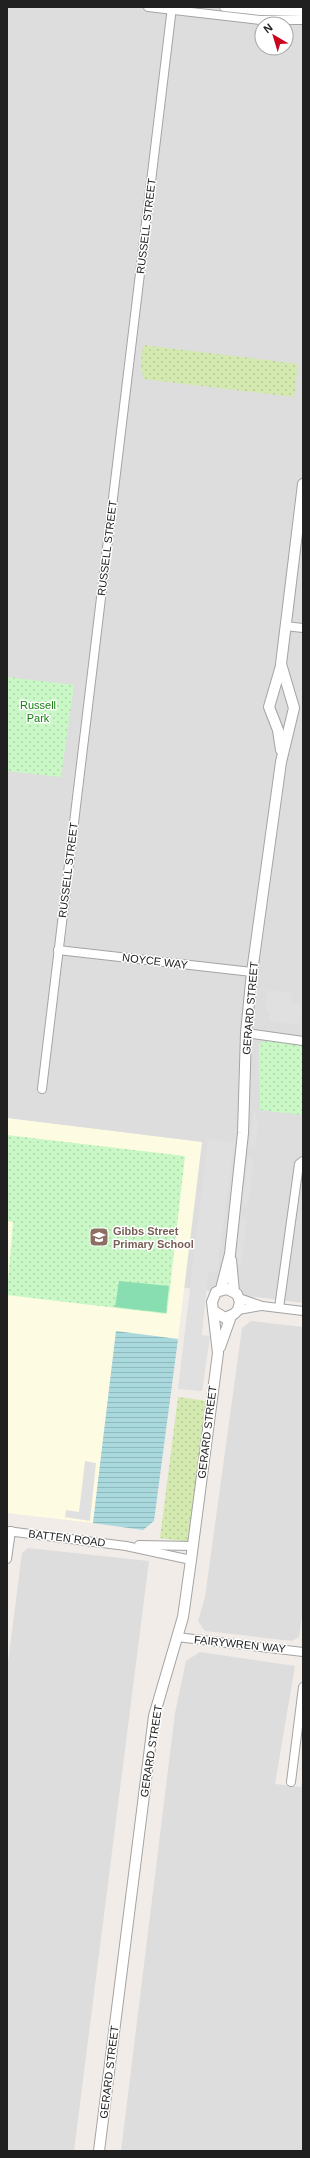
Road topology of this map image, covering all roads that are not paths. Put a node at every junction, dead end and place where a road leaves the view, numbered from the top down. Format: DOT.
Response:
graph roads {
  1 [pos="148,7"];
  2 [pos="224,7"];
  3 [pos="172,8"];
  4 [pos="303,12"];
  5 [pos="303,20"];
  6 [pos="303,484"];
  7 [pos="286,626"];
  8 [pos="303,628"];
  9 [pos="281,664"];
  10 [pos="281,762"];
  11 [pos="58,950"];
  12 [pos="252,972"];
  13 [pos="246,1033"];
  14 [pos="303,1040"];
  15 [pos="42,1089"];
  16 [pos="303,1161"];
  17 [pos="230,1254"];
  18 [pos="221,1290"];
  19 [pos="237,1295"];
  20 [pos="262,1306"];
  21 [pos="279,1308"];
  22 [pos="214,1311"];
  23 [pos="303,1311"];
  24 [pos="234,1313"];
  25 [pos="218,1353"];
  26 [pos="9,1531"];
  27 [pos="126,1546"];
  28 [pos="192,1546"];
  29 [pos="7,1559"];
  30 [pos="191,1560"];
  31 [pos="177,1637"];
  32 [pos="303,1652"];
  33 [pos="303,1687"];
  34 [pos="291,1782"];
  35 [pos="99,2151"];
  1 -- 3 [label="street"];
  2 -- 4 [label="street"];
  3 -- 5 [label="street"];
  3 -- 11 [label="street, RUSSELL STREET"];
  6 -- 7 [label="street, GERARD STREET"];
  7 -- 8 [label="street"];
  7 -- 9 [label="street, GERARD STREET"];
  9 -- 10 [label="street, GERARD STREET"];
  9 -- 10 [label="street, GERARD STREET"];
  10 -- 12 [label="street, GERARD STREET"];
  11 -- 12 [label="street, NOYCE WAY"];
  11 -- 15 [label="street, RUSSELL STREET"];
  12 -- 13 [label="street, GERARD STREET"];
  13 -- 14 [label="street"];
  13 -- 17 [label="street, GERARD STREET"];
  16 -- 21 [label="street"];
  17 -- 18 [label="street, GERARD STREET"];
  17 -- 19 [label="street, GERARD STREET"];
  18 -- 19 [label="street"];
  18 -- 22 [label="street"];
  19 -- 20 [label="street"];
  19 -- 24 [label="street"];
  20 -- 21 [label="street"];
  20 -- 24 [label="street"];
  21 -- 23 [label="street"];
  22 -- 24 [label="street"];
  22 -- 25 [label="street, GERARD STREET"];
  24 -- 25 [label="street, GERARD STREET"];
  25 -- 28 [label="street, GERARD STREET"];
  26 -- 27 [label="street, BATTEN ROAD"];
  26 -- 29 [label="street"];
  27 -- 28 [label="street, BATTEN ROAD"];
  27 -- 30 [label="street, BATTEN ROAD"];
  28 -- 30 [label="street, GERARD STREET"];
  30 -- 31 [label="street, GERARD STREET"];
  31 -- 32 [label="street, FAIRYWREN WAY"];
  31 -- 35 [label="street, GERARD STREET"];
  33 -- 34 [label="street"];
}
